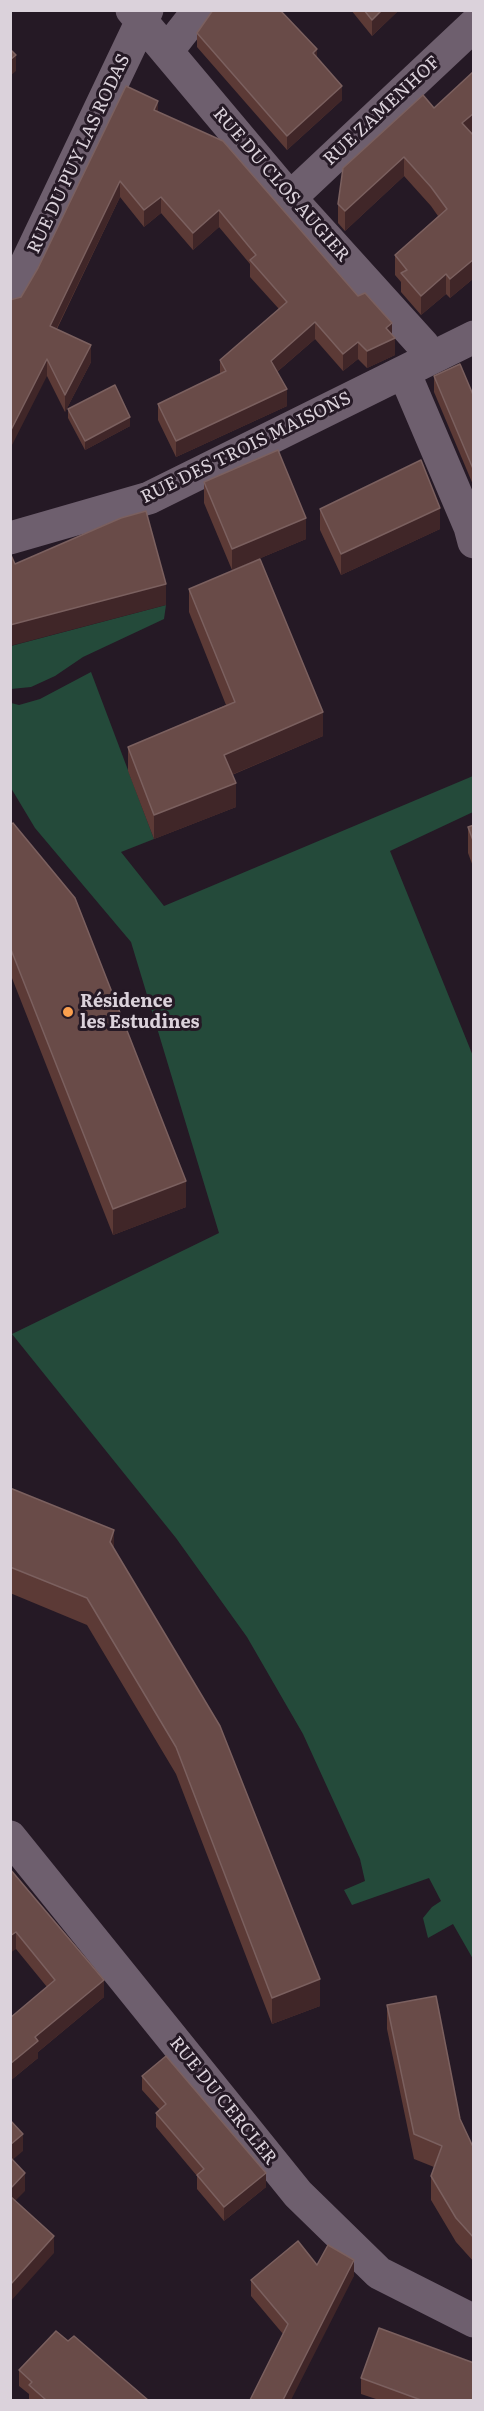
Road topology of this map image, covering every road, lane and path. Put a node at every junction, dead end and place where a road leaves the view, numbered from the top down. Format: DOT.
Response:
graph roads {
  1 [pos="199,10"];
  2 [pos="140,14"];
  3 [pos="474,25"];
  4 [pos="167,51"];
  5 [pos="290,198"];
  6 [pos="10,298"];
  7 [pos="474,338"];
  8 [pos="417,365"];
  9 [pos="10,538"];
  10 [pos="474,542"];
  11 [pos="10,1837"];
  12 [pos="474,2321"];
  1 -- 4 [label="street"];
  2 -- 4 [label="street, RUE DU CLOS AUGIER"];
  2 -- 6 [label="street, RUE DU PUY LAS RODAS"];
  3 -- 5 [label="street, RUE ZAMENHOF"];
  4 -- 5 [label="street, RUE DU CLOS AUGIER"];
  5 -- 8 [label="street, RUE DU CLOS AUGIER"];
  7 -- 8 [label="street, RUE DES TROIS MAISONS"];
  8 -- 9 [label="street, RUE DES TROIS MAISONS"];
  8 -- 10 [label="street, RUE DU CLOS AUGIER"];
  11 -- 12 [label="street, RUE DU CERCLER"];
}
